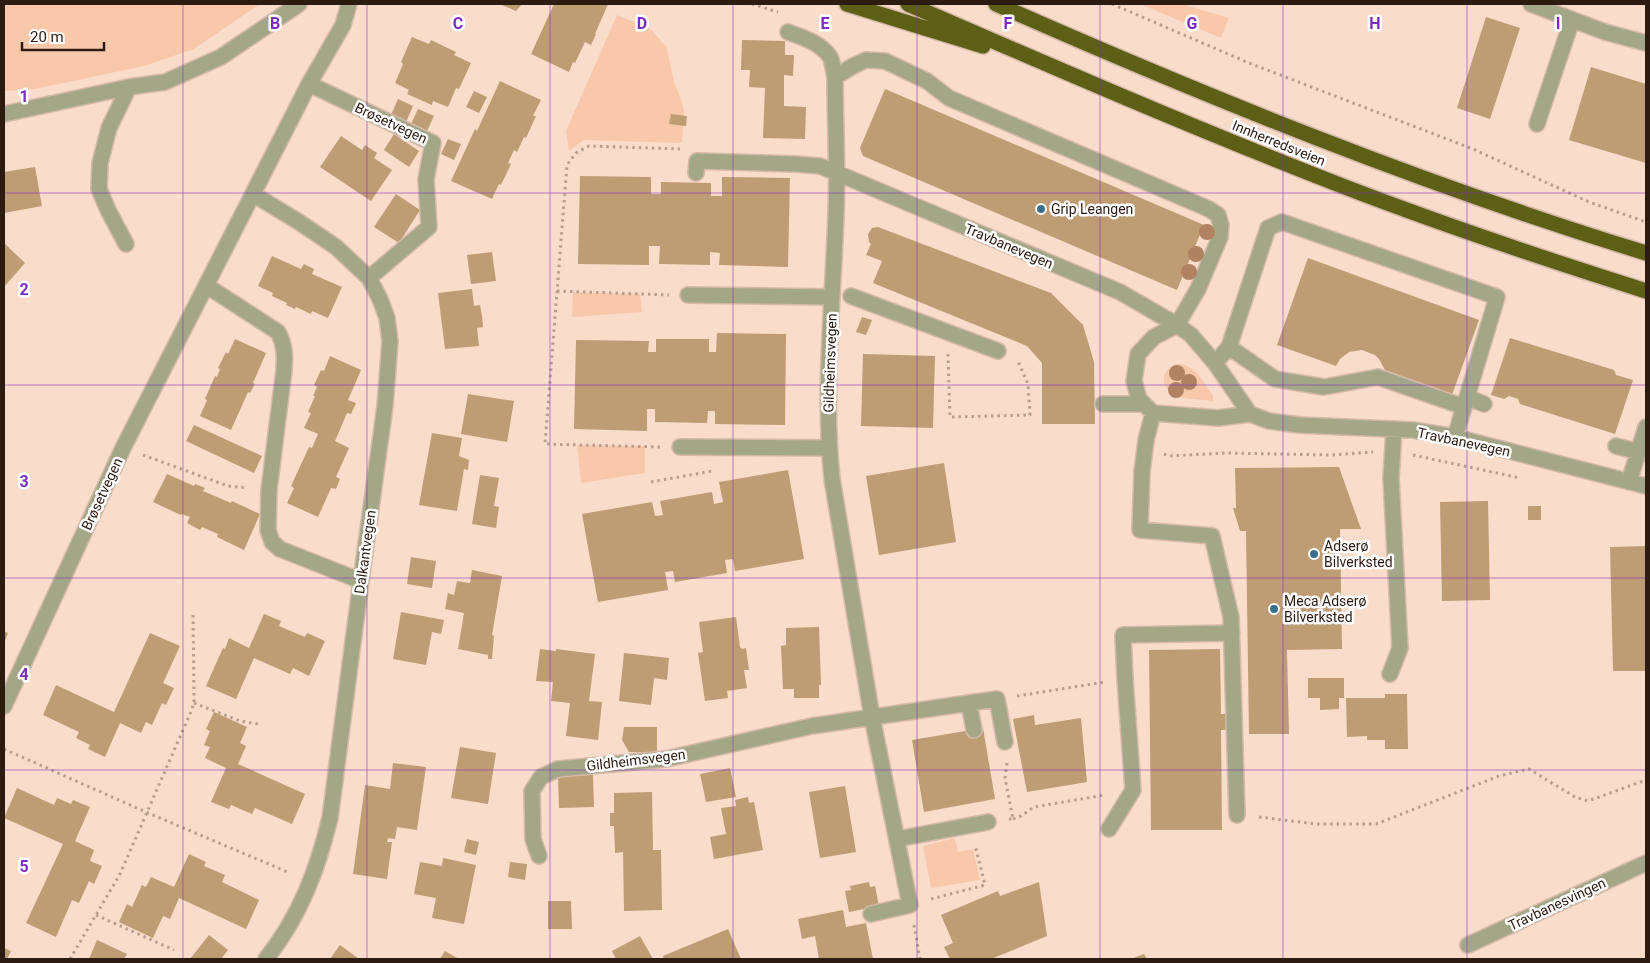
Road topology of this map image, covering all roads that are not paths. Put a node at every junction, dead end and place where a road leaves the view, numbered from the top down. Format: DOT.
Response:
graph roads {
  1 [pos="299,4"];
  2 [pos="349,4"];
  3 [pos="847,4"];
  4 [pos="908,4"];
  5 [pos="996,4"];
  6 [pos="1024,4"];
  7 [pos="1531,4"];
  8 [pos="1572,20"];
  9 [pos="788,32"];
  10 [pos="1068,36"];
  11 [pos="1646,43"];
  12 [pos="1054,67"];
  13 [pos="835,77"];
  14 [pos="309,84"];
  15 [pos="130,87"];
  16 [pos="4,114"];
  17 [pos="1537,124"];
  18 [pos="696,173"];
  19 [pos="837,174"];
  20 [pos="253,194"];
  21 [pos="126,244"];
  22 [pos="1646,253"];
  23 [pos="369,278"];
  24 [pos="207,286"];
  25 [pos="1646,291"];
  26 [pos="688,295"];
  27 [pos="832,296"];
  28 [pos="851,296"];
  29 [pos="1178,325"];
  30 [pos="1229,347"];
  31 [pos="998,351"];
  32 [pos="1215,363"];
  33 [pos="1465,402"];
  34 [pos="1103,404"];
  35 [pos="1484,404"];
  36 [pos="1149,409"];
  37 [pos="1250,414"];
  38 [pos="1646,427"];
  39 [pos="1394,429"];
  40 [pos="1455,437"];
  41 [pos="1616,446"];
  42 [pos="680,447"];
  43 [pos="829,448"];
  44 [pos="1639,452"];
  45 [pos="1630,482"];
  46 [pos="1646,486"];
  47 [pos="361,581"];
  48 [pos="1232,633"];
  49 [pos="1390,674"];
  50 [pos="969,703"];
  51 [pos="4,706"];
  52 [pos="872,717"];
  53 [pos="974,730"];
  54 [pos="1006,749"];
  55 [pos="1237,815"];
  56 [pos="988,822"];
  57 [pos="1109,829"];
  58 [pos="897,839"];
  59 [pos="539,856"];
  60 [pos="1646,863"];
  61 [pos="872,914"];
  62 [pos="1468,946"];
  63 [pos="266,959"];
  1 -- 15 [label="street"];
  2 -- 14 [label="street, Brøsetvegen"];
  3 -- 12 [label="highway"];
  4 -- 12 [label="highway, Innherredsveien"];
  5 -- 10 [label="highway, Innherredsveien"];
  6 -- 10 [label="highway"];
  7 -- 8 [label="street"];
  8 -- 11 [label="street"];
  8 -- 17 [label="street"];
  9 -- 13 [label="street, Gildheimsvegen"];
  10 -- 22 [label="highway, Innherredsveien"];
  12 -- 25 [label="highway, Innherredsveien"];
  13 -- 19 [label="street, Gildheimsvegen"];
  13 -- 29 [label="street"];
  14 -- 20 [label="street, Brøsetvegen"];
  14 -- 23 [label="street, Brøsetvegen"];
  15 -- 16 [label="street"];
  15 -- 21 [label="street"];
  18 -- 19 [label="street, Travbanevegen"];
  19 -- 27 [label="street, Gildheimsvegen"];
  19 -- 29 [label="street, Travbanevegen"];
  20 -- 23 [label="street, Dalkantvegen"];
  20 -- 24 [label="street, Brøsetvegen"];
  23 -- 47 [label="street, Dalkantvegen"];
  24 -- 47 [label="street"];
  24 -- 51 [label="street, Brøsetvegen"];
  26 -- 27 [label="street"];
  27 -- 43 [label="street, Gildheimsvegen"];
  28 -- 31 [label="street"];
  29 -- 32 [label="street, Travbanevegen"];
  29 -- 36 [label="street"];
  30 -- 32 [label="street"];
  30 -- 33 [label="street"];
  30 -- 33 [label="street"];
  32 -- 37 [label="street, Travbanevegen"];
  33 -- 35 [label="street"];
  33 -- 40 [label="street"];
  34 -- 36 [label="street, Travbanevegen"];
  36 -- 37 [label="street, Travbanevegen"];
  36 -- 48 [label="street"];
  37 -- 39 [label="street, Travbanevegen"];
  38 -- 44 [label="street"];
  39 -- 40 [label="street, Travbanevegen"];
  39 -- 49 [label="street"];
  40 -- 45 [label="street, Travbanevegen"];
  41 -- 44 [label="street"];
  42 -- 43 [label="street"];
  43 -- 52 [label="street, Gildheimsvegen"];
  44 -- 45 [label="street"];
  45 -- 46 [label="street, Travbanevegen"];
  47 -- 63 [label="street, Dalkantvegen"];
  48 -- 55 [label="street"];
  48 -- 57 [label="street"];
  50 -- 52 [label="street"];
  50 -- 53 [label="street"];
  50 -- 54 [label="street"];
  52 -- 58 [label="street, Gildheimsvegen"];
  52 -- 59 [label="street, Gildheimsvegen"];
  56 -- 58 [label="street"];
  58 -- 61 [label="street, Gildheimsvegen"];
  60 -- 62 [label="street, Travbanesvingen"];
}
